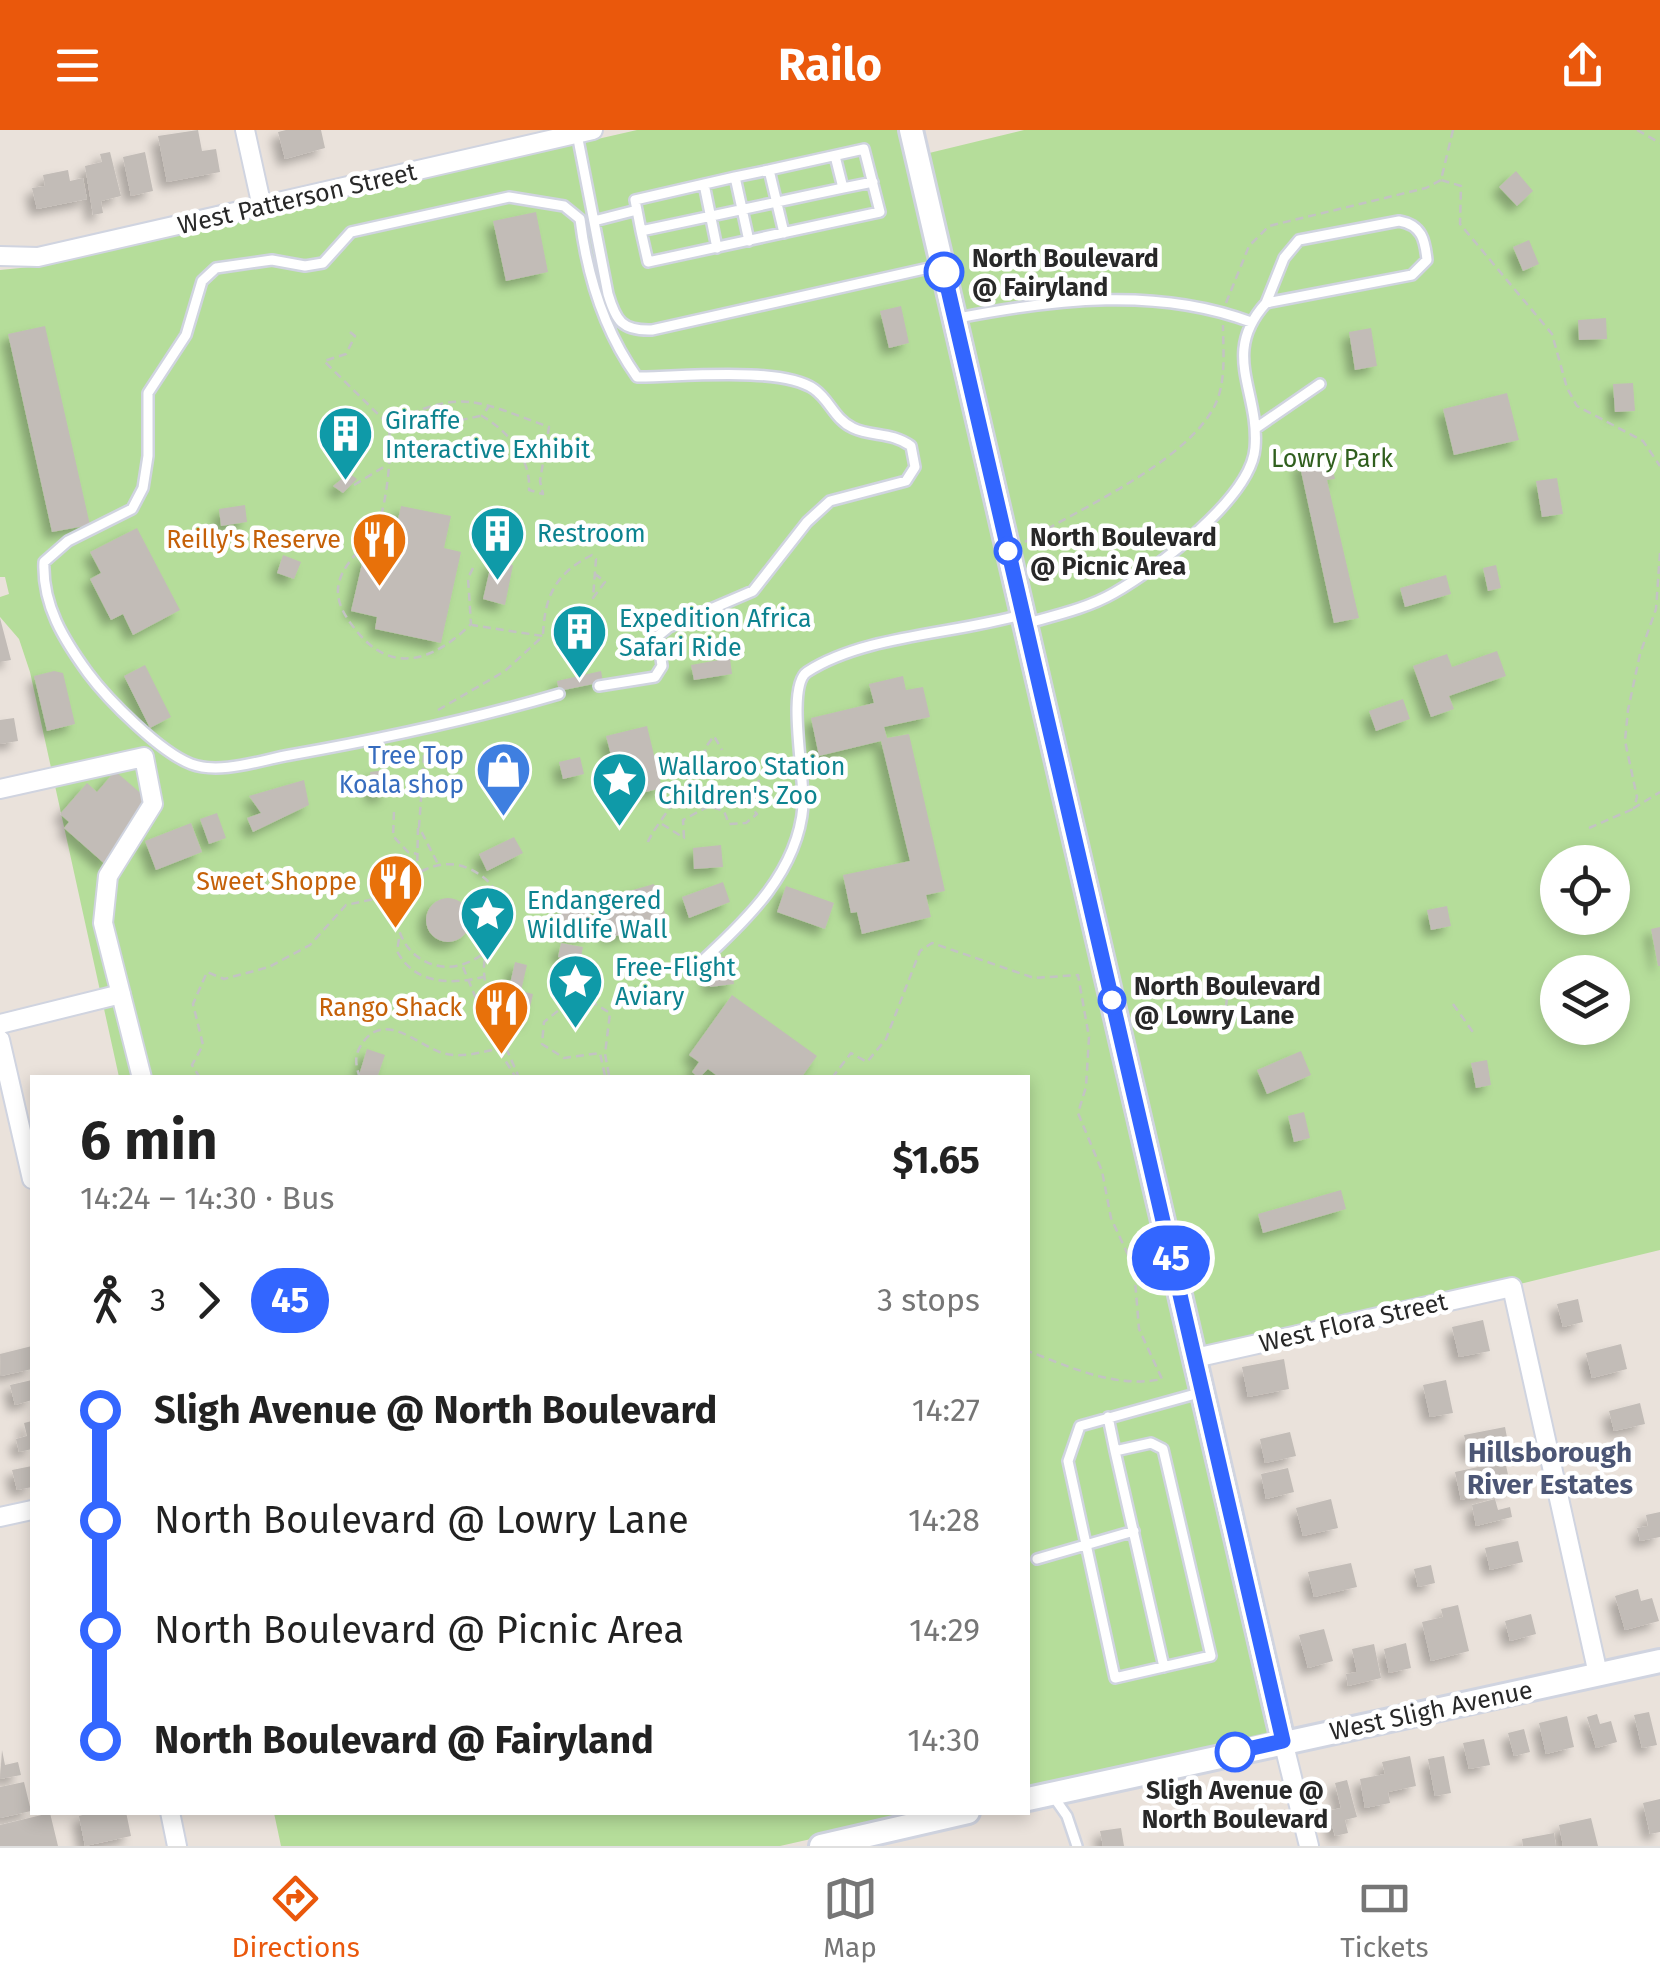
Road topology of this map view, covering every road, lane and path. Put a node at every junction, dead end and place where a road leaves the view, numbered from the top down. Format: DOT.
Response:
graph roads {
  1 [pos="245,130"];
  2 [pos="911,130"];
  3 [pos="1453,130"];
  4 [pos="1638,130"];
  5 [pos="585,132"];
  6 [pos="1660,142"];
  7 [pos="835,156"];
  8 [pos="769,170"];
  9 [pos="734,178"];
  10 [pos="1441,180"];
  11 [pos="873,182"];
  12 [pos="704,184"];
  13 [pos="843,188"];
  14 [pos="777,202"];
  15 [pos="262,207"];
  16 [pos="637,210"];
  17 [pos="742,210"];
  18 [pos="710,216"];
  19 [pos="594,221"];
  20 [pos="641,231"];
  21 [pos="784,234"];
  22 [pos="750,241"];
  23 [pos="717,248"];
  24 [pos="0,256"];
  25 [pos="942,265"];
  26 [pos="1266,303"];
  27 [pos="1224,312"];
  28 [pos="955,319"];
  29 [pos="1251,322"];
  30 [pos="350,332"];
  31 [pos="1320,384"];
  32 [pos="489,406"];
  33 [pos="482,416"];
  34 [pos="447,423"];
  35 [pos="388,424"];
  36 [pos="1256,428"];
  37 [pos="390,462"];
  38 [pos="1660,466"];
  39 [pos="354,485"];
  40 [pos="1027,541"];
  41 [pos="1660,552"];
  42 [pos="474,568"];
  43 [pos="594,573"];
  44 [pos="1024,619"];
  45 [pos="470,624"];
  46 [pos="543,636"];
  47 [pos="599,686"];
  48 [pos="559,694"];
  49 [pos="432,714"];
  50 [pos="426,736"];
  51 [pos="722,750"];
  52 [pos="717,773"];
  53 [pos="0,789"];
  54 [pos="1660,792"];
  55 [pos="1634,808"];
  56 [pos="394,812"];
  57 [pos="662,824"];
  58 [pos="418,827"];
  59 [pos="1589,828"];
  60 [pos="648,842"];
  61 [pos="417,854"];
  62 [pos="416,863"];
  63 [pos="439,865"];
  64 [pos="417,874"];
  65 [pos="401,939"];
  66 [pos="484,953"];
  67 [pos="702,961"];
  68 [pos="462,966"];
  69 [pos="484,977"];
  70 [pos="467,981"];
  71 [pos="1228,985"];
  72 [pos="120,994"];
  73 [pos="1453,1004"];
  74 [pos="1225,1019"];
  75 [pos="0,1024"];
  76 [pos="1476,1034"];
  77 [pos="0,1040"];
  78 [pos="505,1047"];
  79 [pos="498,1048"];
  80 [pos="141,1075"];
  81 [pos="198,1075"];
  82 [pos="359,1075"];
  83 [pos="515,1075"];
  84 [pos="516,1075"];
  85 [pos="606,1075"];
  86 [pos="606,1075"];
  87 [pos="834,1075"];
  88 [pos="30,1170"];
  89 [pos="1030,1352"];
  90 [pos="1194,1358"];
  91 [pos="1203,1392"];
  92 [pos="1108,1418"];
  93 [pos="1115,1451"];
  94 [pos="30,1510"];
  95 [pos="0,1517"];
  96 [pos="1134,1531"];
  97 [pos="1086,1543"];
  98 [pos="1037,1559"];
  99 [pos="1660,1662"];
  100 [pos="1164,1667"];
  101 [pos="1598,1674"];
  102 [pos="1283,1741"];
  103 [pos="1052,1794"];
  104 [pos="1030,1799"];
  105 [pos="171,1815"];
  106 [pos="959,1815"];
  107 [pos="888,1838"];
  108 [pos="177,1846"];
  109 [pos="821,1846"];
  110 [pos="1077,1846"];
  111 [pos="1309,1846"];
  1 -- 15 [label="street"];
  2 -- 25 [label="street"];
  3 -- 10 [label="path"];
  4 -- 6 [label="path"];
  5 -- 15 [label="street, West Patterson Street"];
  5 -- 19 [label="lane"];
  7 -- 8 [label="lane"];
  7 -- 11 [label="lane"];
  7 -- 13 [label="lane"];
  8 -- 9 [label="lane"];
  8 -- 14 [label="lane"];
  9 -- 12 [label="lane"];
  9 -- 17 [label="lane"];
  10 -- 27 [label="path"];
  10 -- 38 [label="path"];
  11 -- 13 [label="lane"];
  11 -- 21 [label="lane"];
  12 -- 16 [label="lane"];
  12 -- 18 [label="lane"];
  13 -- 14 [label="lane"];
  14 -- 17 [label="lane"];
  14 -- 21 [label="lane"];
  15 -- 24 [label="street, West Patterson Street"];
  16 -- 19 [label="lane"];
  16 -- 20 [label="lane"];
  17 -- 18 [label="lane"];
  17 -- 22 [label="lane"];
  18 -- 20 [label="lane"];
  18 -- 23 [label="lane"];
  19 -- 25 [label="lane"];
  20 -- 23 [label="lane"];
  21 -- 22 [label="lane"];
  22 -- 23 [label="lane"];
  25 -- 28 [label="street"];
  26 -- 26 [label="lane"];
  26 -- 29 [label="lane"];
  27 -- 28 [label="lane"];
  27 -- 29 [label="lane"];
  27 -- 40 [label="path"];
  28 -- 44 [label="street"];
  29 -- 36 [label="lane"];
  30 -- 35 [label="path"];
  31 -- 36 [label="lane"];
  32 -- 33 [label="path"];
  32 -- 33 [label="path"];
  32 -- 35 [label="path"];
  33 -- 34 [label="path"];
  35 -- 37 [label="path"];
  36 -- 44 [label="lane"];
  37 -- 39 [label="path"];
  37 -- 45 [label="path"];
  41 -- 55 [label="path"];
  42 -- 45 [label="path"];
  43 -- 46 [label="path"];
  44 -- 67 [label="lane"];
  44 -- 90 [label="street"];
  45 -- 46 [label="path"];
  46 -- 49 [label="path"];
  47 -- 48 [label="lane"];
  50 -- 58 [label="path"];
  51 -- 57 [label="path"];
  52 -- 57 [label="path"];
  53 -- 72 [label="street"];
  54 -- 55 [label="path"];
  55 -- 59 [label="path"];
  56 -- 61 [label="path"];
  57 -- 60 [label="path"];
  58 -- 61 [label="path"];
  58 -- 63 [label="path"];
  61 -- 62 [label="path"];
  62 -- 64 [label="path"];
  62 -- 81 [label="path"];
  63 -- 64 [label="path"];
  63 -- 66 [label="path"];
  64 -- 65 [label="path"];
  65 -- 68 [label="path"];
  65 -- 70 [label="path"];
  66 -- 68 [label="path"];
  66 -- 69 [label="path"];
  68 -- 70 [label="path"];
  69 -- 70 [label="path"];
  69 -- 78 [label="path"];
  70 -- 79 [label="path"];
  71 -- 74 [label="path"];
  72 -- 75 [label="street"];
  72 -- 80 [label="street"];
  73 -- 76 [label="path"];
  77 -- 88 [label="street"];
  78 -- 79 [label="path"];
  78 -- 84 [label="path"];
  79 -- 82 [label="path"];
  79 -- 83 [label="path"];
  85 -- 86 [label="path"];
  87 -- 89 [label="path"];
  90 -- 91 [label="street"];
  90 -- 101 [label="street, West Flora Street"];
  91 -- 92 [label="lane"];
  91 -- 102 [label="street"];
  92 -- 93 [label="lane"];
  92 -- 97 [label="lane"];
  93 -- 96 [label="lane"];
  93 -- 100 [label="lane"];
  94 -- 95 [label="street"];
  96 -- 97 [label="lane"];
  96 -- 100 [label="lane"];
  97 -- 98 [label="lane"];
  97 -- 100 [label="lane"];
  99 -- 101 [label="street, West Sligh Avenue"];
  101 -- 102 [label="street, West Sligh Avenue"];
  102 -- 103 [label="street, West Sligh Avenue"];
  102 -- 111 [label="street"];
  103 -- 104 [label="street, West Sligh Avenue"];
  103 -- 110 [label="lane"];
  105 -- 108 [label="street"];
  106 -- 107 [label="street"];
  107 -- 109 [label="street"];
}
